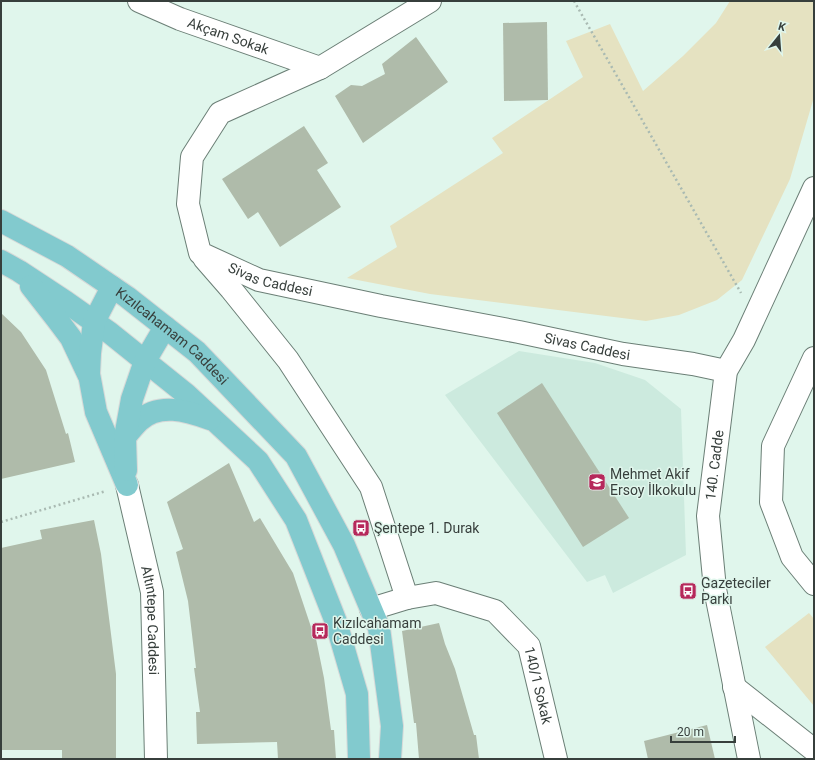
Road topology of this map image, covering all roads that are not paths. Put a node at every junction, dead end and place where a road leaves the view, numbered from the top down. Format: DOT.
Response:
graph roads {
  1 [pos="139,1"];
  2 [pos="430,1"];
  3 [pos="320,68"];
  4 [pos="814,188"];
  5 [pos="1,221"];
  6 [pos="200,253"];
  7 [pos="10,266"];
  8 [pos="112,287"];
  9 [pos="94,322"];
  10 [pos="165,328"];
  11 [pos="814,358"];
  12 [pos="146,361"];
  13 [pos="726,371"];
  14 [pos="88,374"];
  15 [pos="215,421"];
  16 [pos="125,437"];
  17 [pos="127,485"];
  18 [pos="814,584"];
  19 [pos="407,598"];
  20 [pos="371,609"];
  21 [pos="734,688"];
  22 [pos="814,750"];
  23 [pos="156,759"];
  24 [pos="359,759"];
  25 [pos="390,759"];
  26 [pos="556,759"];
  27 [pos="749,759"];
  1 -- 3 [label="street, Akçam Sokak"];
  2 -- 3 [label="street"];
  3 -- 6 [label="street"];
  4 -- 13 [label="street, 140. Cadde"];
  5 -- 8 [label="main road, Kızılcahamam Caddesi"];
  6 -- 13 [label="street, Sivas Caddesi"];
  6 -- 19 [label="street"];
  7 -- 9 [label="main road"];
  7 -- 14 [label="main road"];
  8 -- 9 [label="main road"];
  8 -- 10 [label="main road, Kızılcahamam Caddesi"];
  9 -- 12 [label="main road"];
  9 -- 14 [label="main road"];
  10 -- 12 [label="main road"];
  10 -- 20 [label="main road, Kızılcahamam Caddesi"];
  11 -- 18 [label="street"];
  12 -- 15 [label="main road"];
  12 -- 16 [label="main road"];
  13 -- 21 [label="street, 140. Cadde"];
  14 -- 17 [label="main road"];
  15 -- 16 [label="main road"];
  15 -- 24 [label="main road"];
  16 -- 17 [label="main road"];
  17 -- 23 [label="street, Altıntepe Caddesi"];
  19 -- 20 [label="street, 140/1 Sokak"];
  19 -- 26 [label="street, 140/1 Sokak"];
  20 -- 25 [label="main road, Kızılcahamam Caddesi"];
  21 -- 22 [label="street"];
  21 -- 27 [label="street, 140. Cadde"];
}
